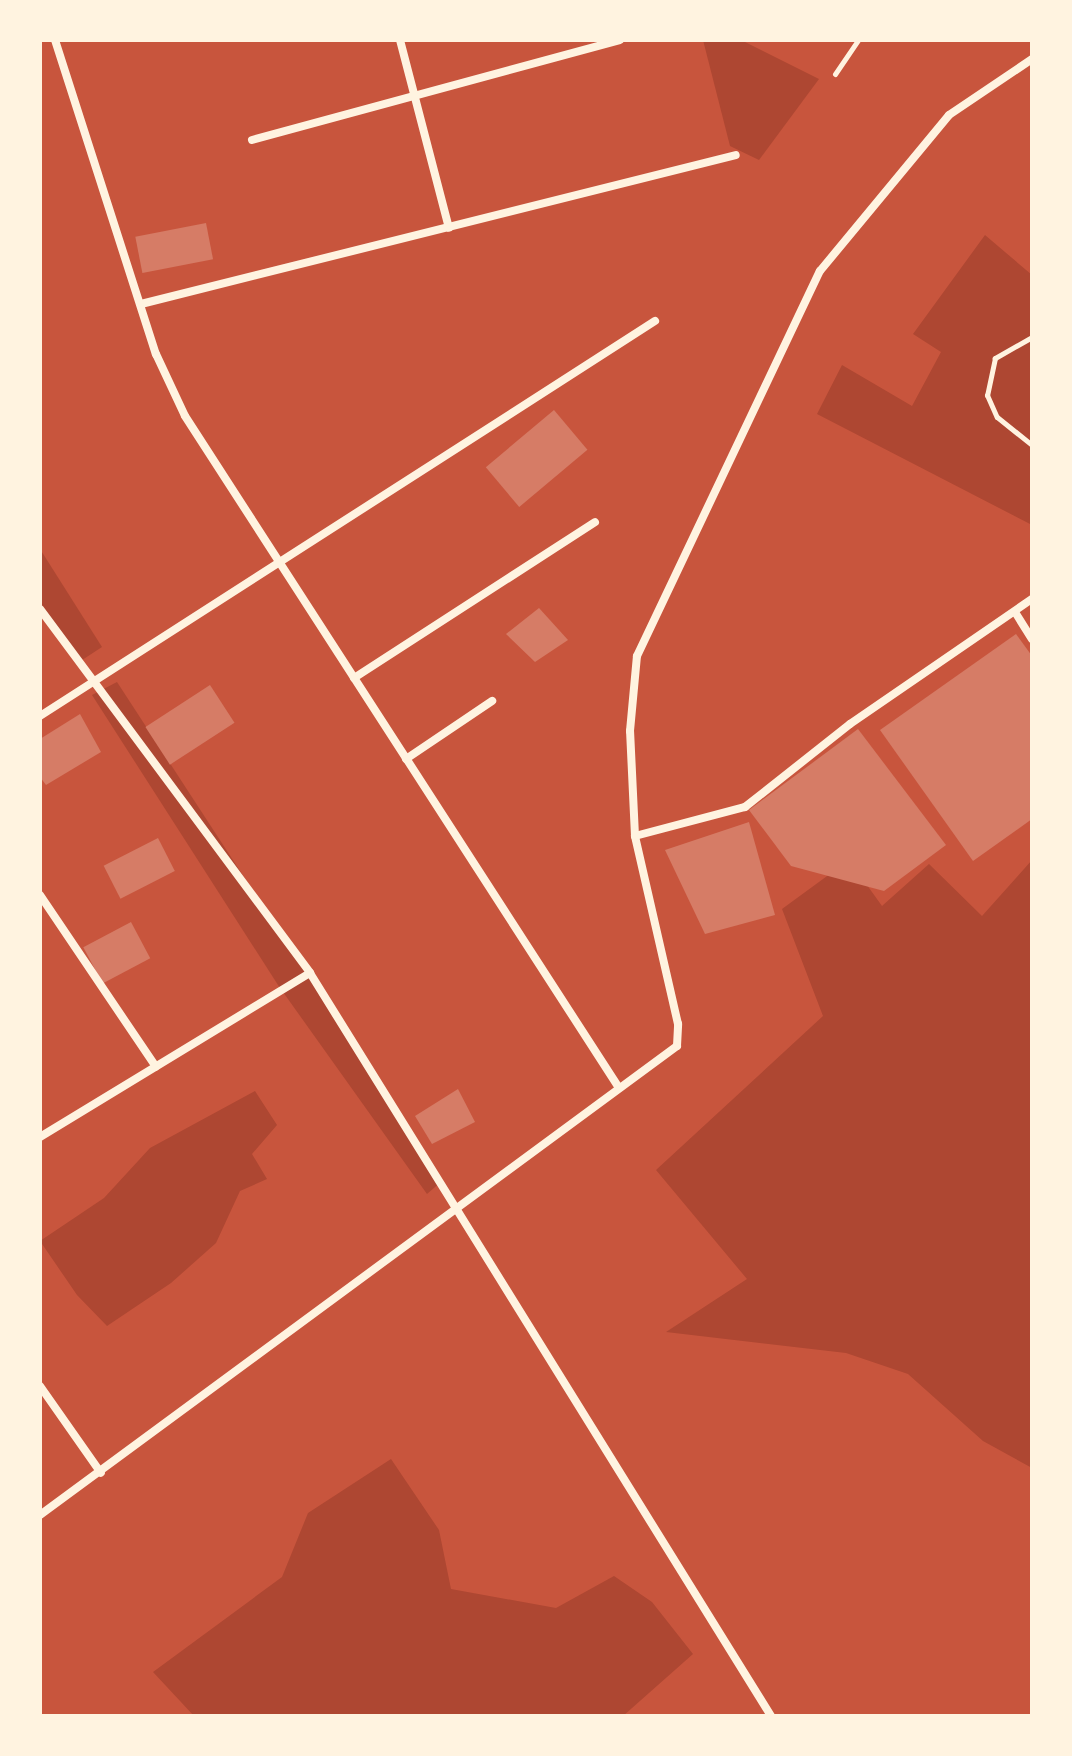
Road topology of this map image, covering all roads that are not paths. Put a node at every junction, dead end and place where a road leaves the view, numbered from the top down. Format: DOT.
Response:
graph roads {
  1 [pos="55,40"];
  2 [pos="400,40"];
  3 [pos="620,40"];
  4 [pos="1032,59"];
  5 [pos="414,94"];
  6 [pos="252,140"];
  7 [pos="736,155"];
  8 [pos="449,228"];
  9 [pos="141,304"];
  10 [pos="655,321"];
  11 [pos="595,522"];
  12 [pos="278,560"];
  13 [pos="1032,599"];
  14 [pos="40,609"];
  15 [pos="1015,612"];
  16 [pos="1032,639"];
  17 [pos="354,678"];
  18 [pos="95,685"];
  19 [pos="492,701"];
  20 [pos="40,716"];
  21 [pos="406,759"];
  22 [pos="635,836"];
  23 [pos="40,895"];
  24 [pos="310,973"];
  25 [pos="156,1067"];
  26 [pos="619,1088"];
  27 [pos="40,1137"];
  28 [pos="459,1207"];
  29 [pos="40,1386"];
  30 [pos="101,1473"];
  31 [pos="40,1515"];
  32 [pos="771,1716"];
  1 -- 9 [label="street"];
  2 -- 5 [label="street"];
  3 -- 5 [label="street"];
  4 -- 22 [label="street"];
  5 -- 6 [label="street"];
  5 -- 8 [label="street"];
  7 -- 8 [label="street"];
  8 -- 9 [label="street"];
  9 -- 12 [label="street"];
  10 -- 12 [label="street"];
  11 -- 17 [label="street"];
  12 -- 17 [label="street"];
  12 -- 18 [label="street"];
  13 -- 15 [label="street"];
  14 -- 18 [label="street"];
  15 -- 16 [label="street"];
  15 -- 22 [label="street"];
  17 -- 21 [label="street"];
  18 -- 20 [label="street"];
  18 -- 24 [label="street"];
  19 -- 21 [label="street"];
  21 -- 26 [label="street"];
  22 -- 26 [label="street"];
  23 -- 25 [label="street"];
  24 -- 25 [label="street"];
  24 -- 28 [label="street"];
  25 -- 27 [label="street"];
  26 -- 28 [label="street"];
  28 -- 30 [label="street"];
  28 -- 32 [label="street"];
  29 -- 30 [label="street"];
  30 -- 31 [label="street"];
}
